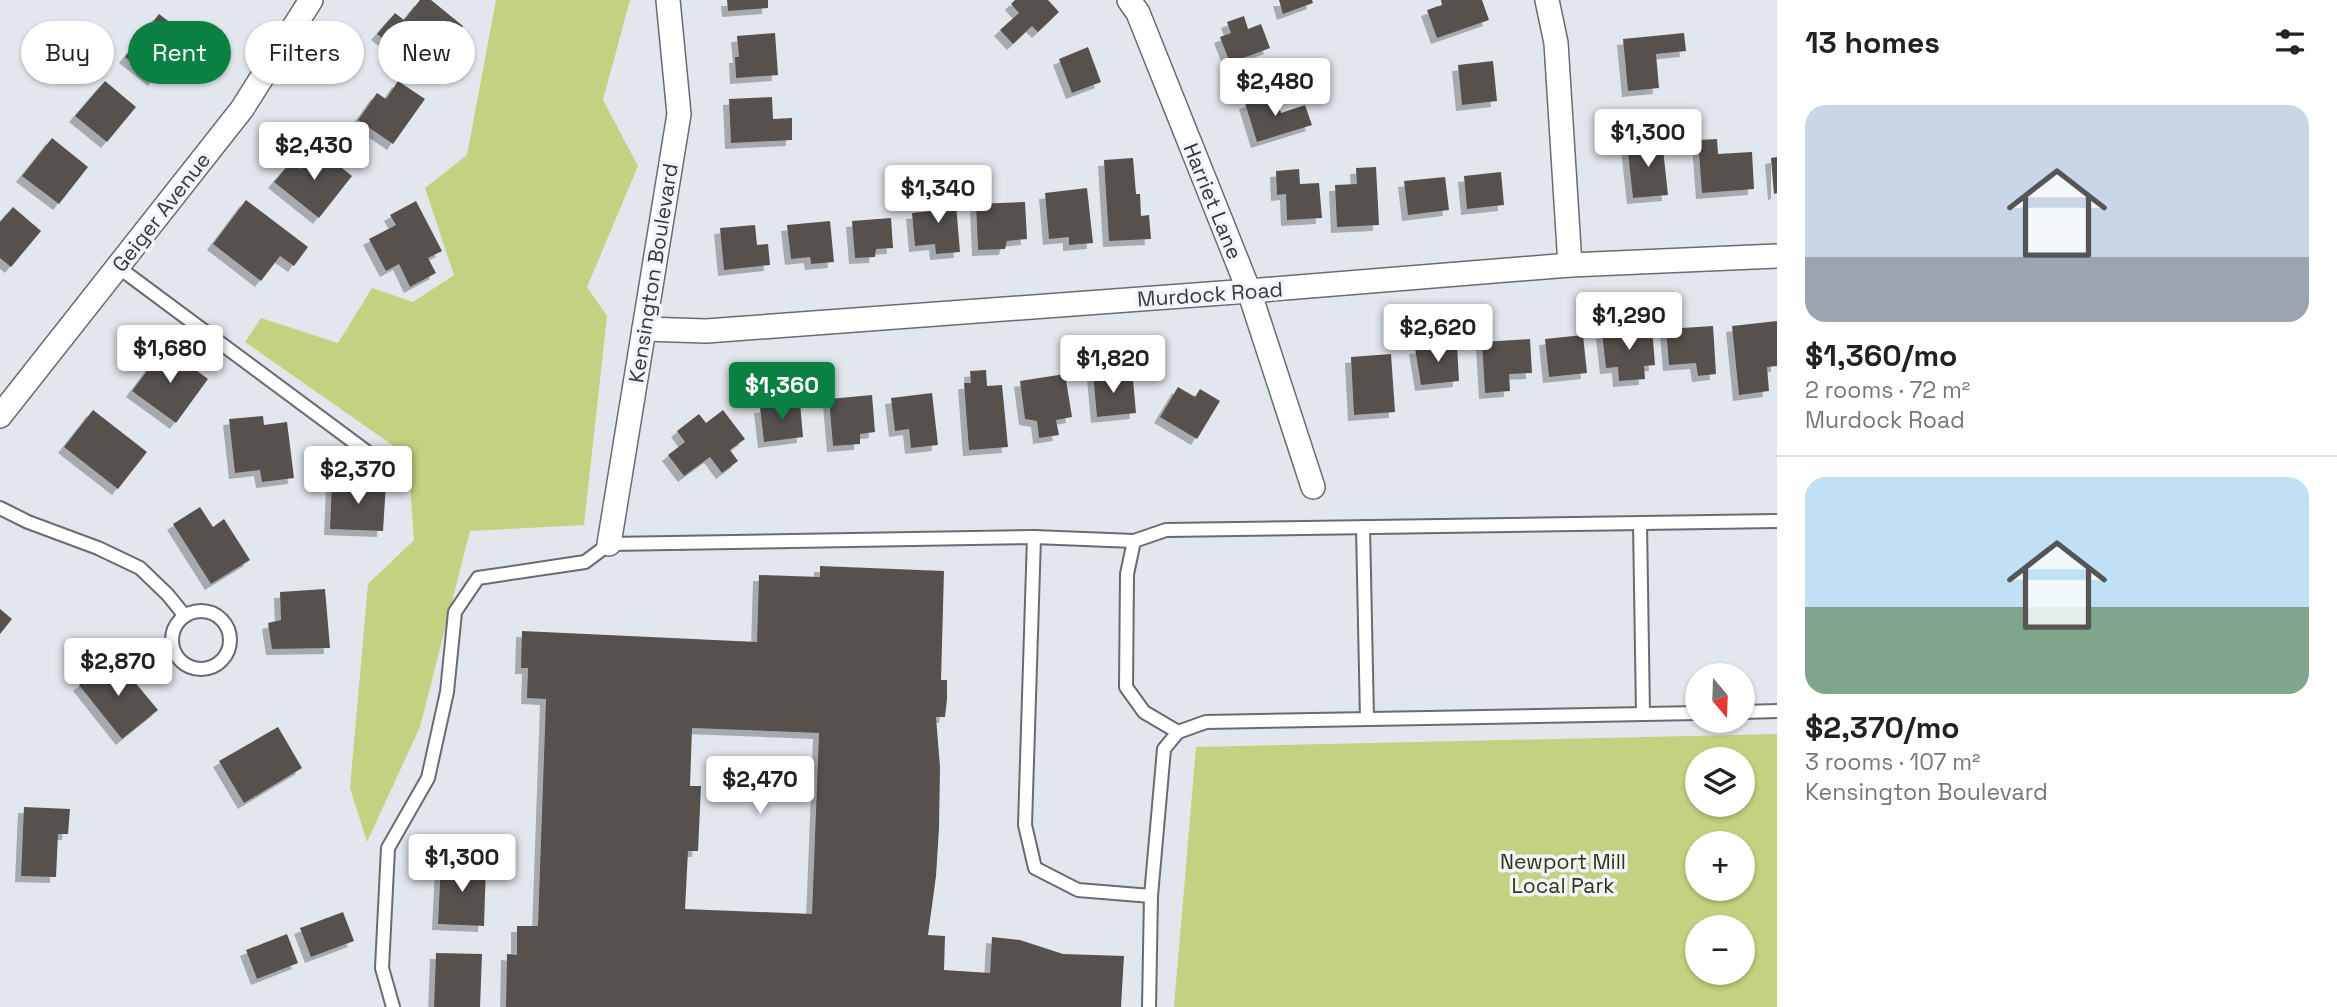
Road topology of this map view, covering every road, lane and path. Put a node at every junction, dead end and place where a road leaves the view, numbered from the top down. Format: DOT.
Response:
graph roads {
  1 [pos="311,0"];
  2 [pos="668,0"];
  3 [pos="1129,0"];
  4 [pos="1547,0"];
  5 [pos="1777,256"];
  6 [pos="1570,265"];
  7 [pos="118,267"];
  8 [pos="1249,291"];
  9 [pos="643,329"];
  10 [pos="0,415"];
  11 [pos="382,463"];
  12 [pos="1313,487"];
  13 [pos="0,508"];
  14 [pos="1777,521"];
  15 [pos="1640,523"];
  16 [pos="1363,527"];
  17 [pos="1034,537"];
  18 [pos="1134,541"];
  19 [pos="608,544"];
  20 [pos="185,616"];
  21 [pos="1777,711"];
  22 [pos="1755,712"];
  23 [pos="1685,713"];
  24 [pos="1643,714"];
  25 [pos="1367,719"];
  26 [pos="1178,732"];
  27 [pos="1151,896"];
  28 [pos="393,1007"];
  29 [pos="1149,1007"];
  1 -- 7 [label="street, Geiger Avenue"];
  2 -- 9 [label="street, Kensington Boulevard"];
  3 -- 8 [label="street, Harriet Lane"];
  4 -- 6 [label="street"];
  5 -- 6 [label="street, Murdock Road"];
  6 -- 8 [label="street, Murdock Road"];
  7 -- 10 [label="street, Geiger Avenue"];
  7 -- 11 [label="lane"];
  8 -- 9 [label="street, Murdock Road"];
  8 -- 12 [label="street, Harriet Lane"];
  9 -- 19 [label="street, Kensington Boulevard"];
  13 -- 20 [label="lane"];
  14 -- 15 [label="lane"];
  15 -- 16 [label="lane"];
  15 -- 24 [label="lane"];
  16 -- 18 [label="lane"];
  16 -- 25 [label="lane"];
  17 -- 18 [label="lane"];
  17 -- 19 [label="lane"];
  17 -- 27 [label="lane"];
  18 -- 26 [label="lane"];
  19 -- 28 [label="lane"];
  20 -- 20 [label="lane"];
  21 -- 22 [label="lane"];
  23 -- 24 [label="lane"];
  24 -- 25 [label="lane"];
  25 -- 26 [label="lane"];
  26 -- 27 [label="lane"];
  27 -- 29 [label="lane"];
}
